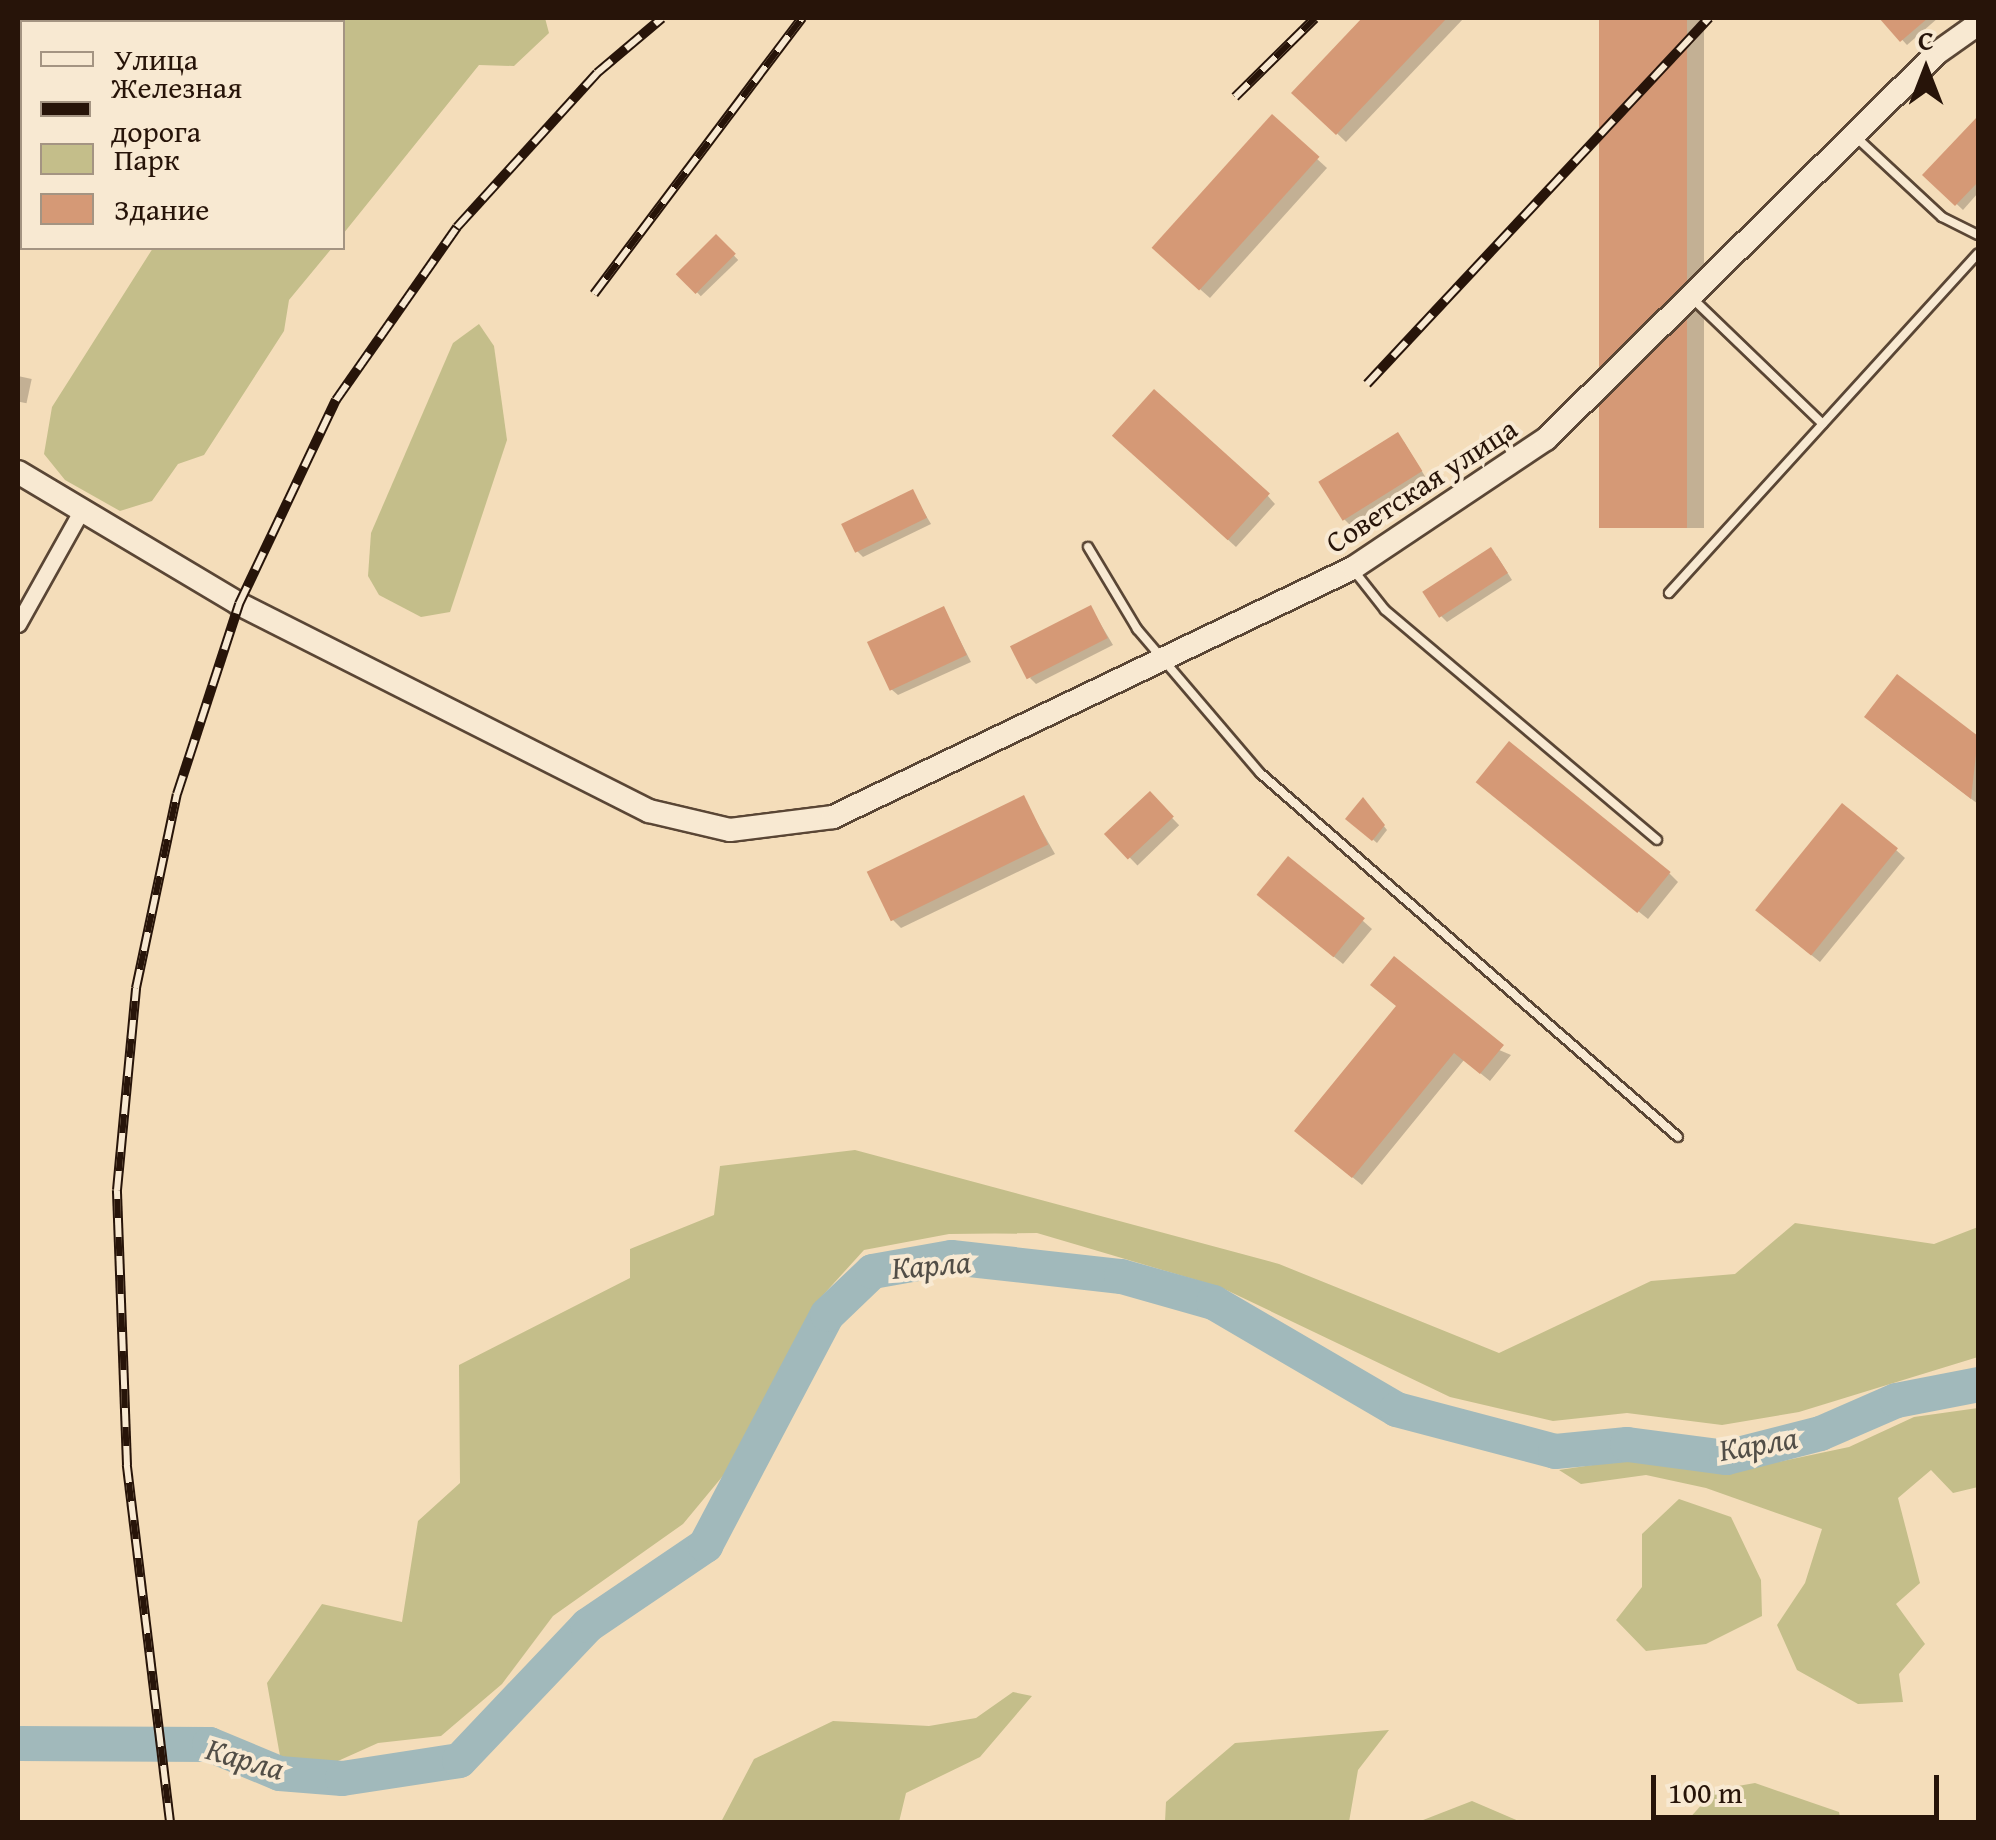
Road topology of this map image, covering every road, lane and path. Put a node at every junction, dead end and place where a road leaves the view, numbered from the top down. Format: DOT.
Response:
graph roads {
  1 [pos="1978,24"];
  2 [pos="1853,135"];
  3 [pos="1978,235"];
  4 [pos="1978,253"];
  5 [pos="1691,296"];
  6 [pos="1822,424"];
  7 [pos="18,472"];
  8 [pos="79,515"];
  9 [pos="1088,546"];
  10 [pos="1353,568"];
  11 [pos="1670,593"];
  12 [pos="18,624"];
  13 [pos="1172,662"];
  14 [pos="1657,840"];
  15 [pos="1678,1137"];
  1 -- 2 [label="street, Советская улица"];
  2 -- 3 [label="lane"];
  2 -- 5 [label="street, Советская улица"];
  4 -- 6 [label="lane"];
  5 -- 6 [label="lane"];
  5 -- 10 [label="street, Советская улица"];
  6 -- 11 [label="lane"];
  7 -- 8 [label="street, Советская улица"];
  8 -- 12 [label="street"];
  8 -- 13 [label="street, Советская улица"];
  9 -- 13 [label="lane"];
  10 -- 13 [label="street, Советская улица"];
  10 -- 14 [label="lane"];
  13 -- 15 [label="lane"];
}
